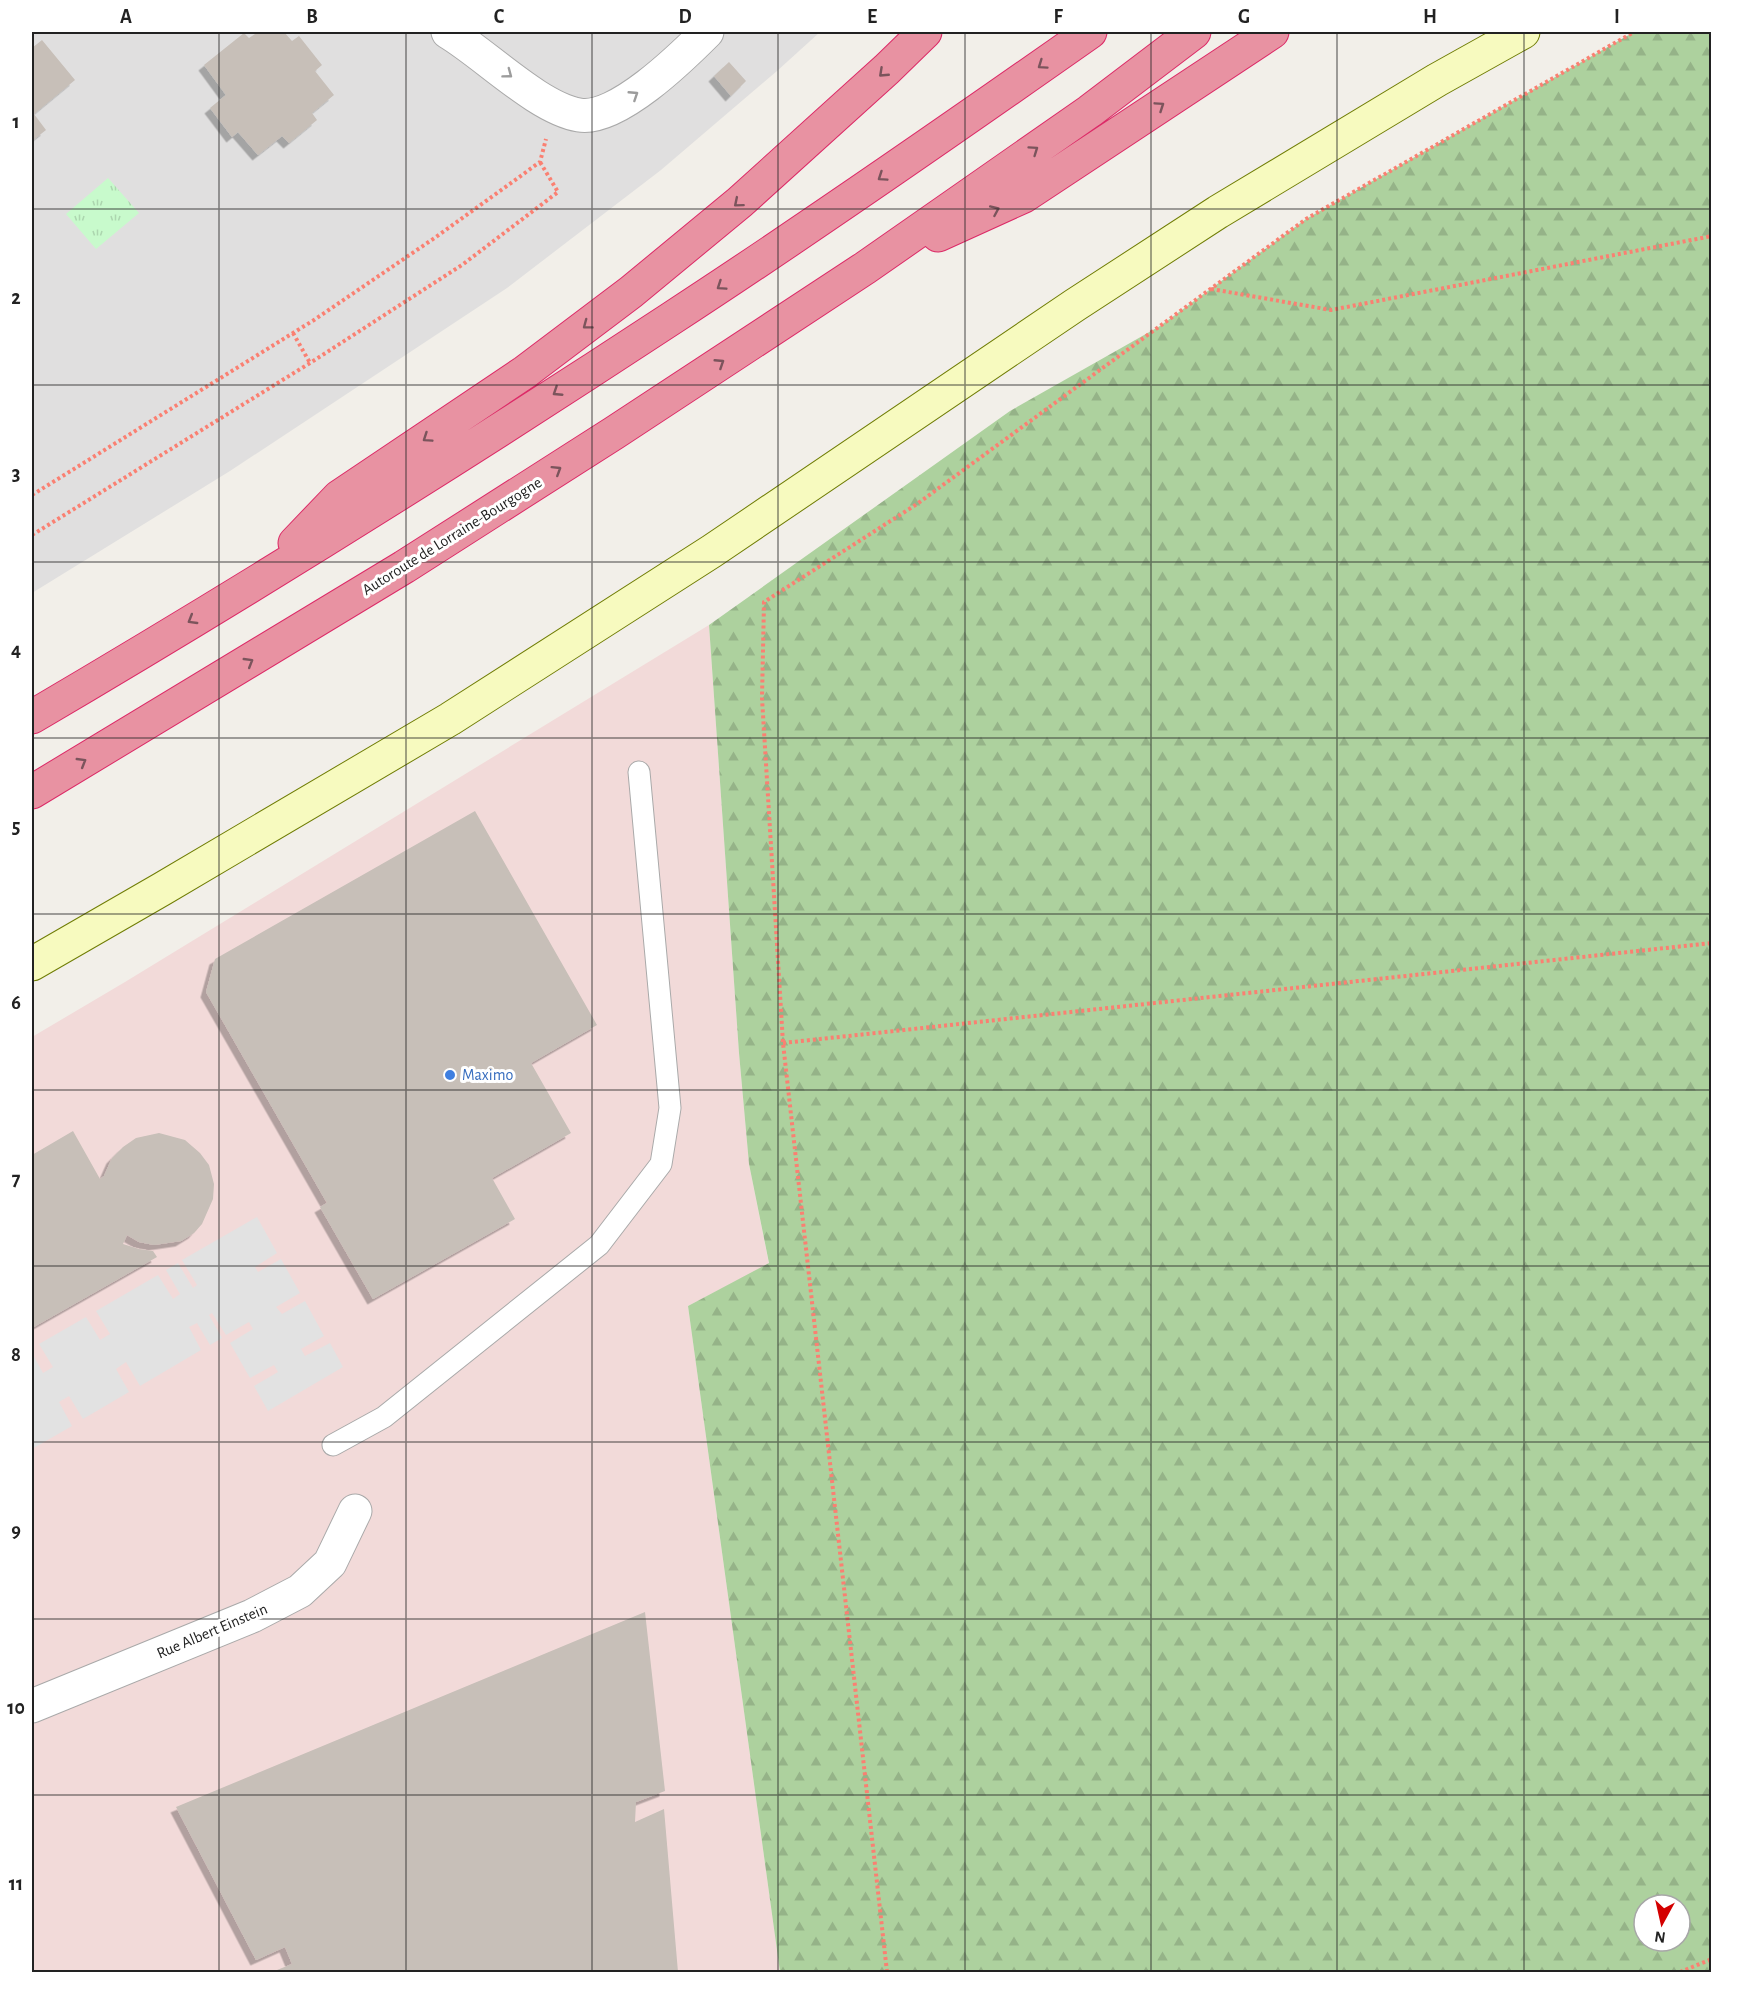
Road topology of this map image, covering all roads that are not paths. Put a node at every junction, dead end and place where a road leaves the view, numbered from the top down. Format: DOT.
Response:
graph roads {
  1 [pos="707,32"];
  2 [pos="925,32"];
  3 [pos="1090,32"];
  4 [pos="1194,32"];
  5 [pos="1272,32"];
  6 [pos="1523,32"];
  7 [pos="454,35"];
  8 [pos="865,268"];
  9 [pos="260,579"];
  10 [pos="32,717"];
  11 [pos="639,772"];
  12 [pos="32,792"];
  13 [pos="32,964"];
  14 [pos="333,1445"];
  15 [pos="355,1511"];
  16 [pos="32,1706"];
  7 -- 1 [label="street, one-way"];
  2 -- 9 [label="highway, one-way"];
  3 -- 9 [label="highway, one-way"];
  8 -- 4 [label="highway, one-way"];
  8 -- 5 [label="highway, one-way"];
  6 -- 13 [label="main road"];
  12 -- 8 [label="highway, Autoroute de Lorraine-Bourgogne, one-way"];
  9 -- 10 [label="highway, one-way"];
  11 -- 14 [label="lane"];
  15 -- 16 [label="street, Rue Albert Einstein"];
}
